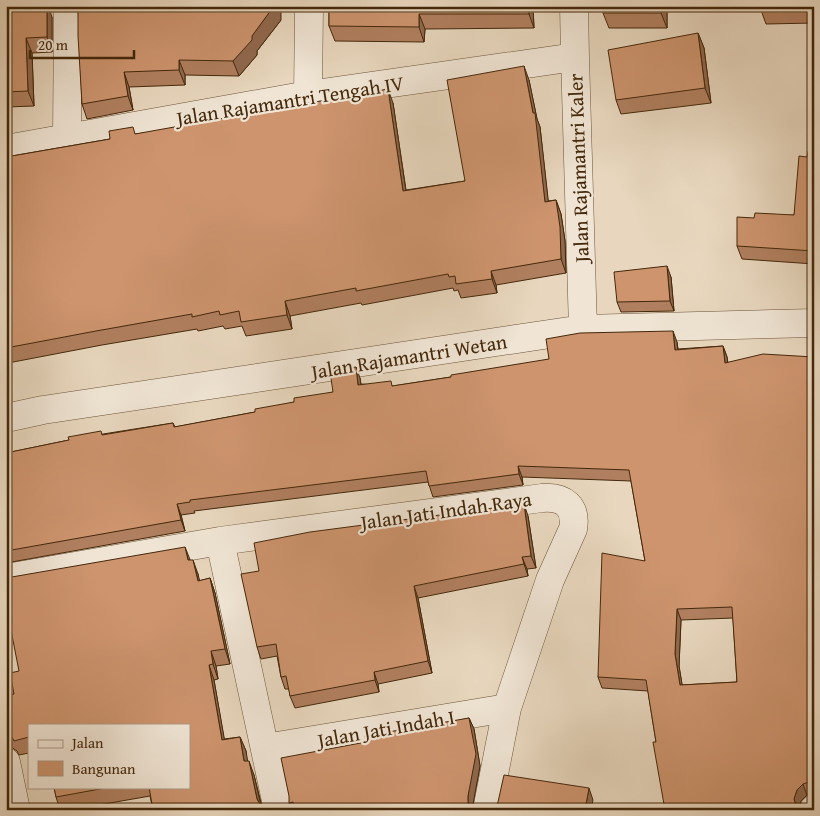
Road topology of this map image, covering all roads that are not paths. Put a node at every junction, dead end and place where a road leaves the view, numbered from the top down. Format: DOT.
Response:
graph roads {
  1 [pos="68,6"];
  2 [pos="309,6"];
  3 [pos="574,6"];
  4 [pos="574,57"];
  5 [pos="308,95"];
  6 [pos="66,138"];
  7 [pos="6,149"];
  8 [pos="814,323"];
  9 [pos="583,330"];
  10 [pos="6,418"];
  11 [pos="220,541"];
  12 [pos="6,578"];
  13 [pos="507,708"];
  14 [pos="265,748"];
  15 [pos="6,762"];
  16 [pos="16,810"];
  17 [pos="278,810"];
  18 [pos="487,810"];
  1 -- 6 [label="street"];
  2 -- 5 [label="street"];
  3 -- 4 [label="street, Jalan Rajamantri Kaler"];
  4 -- 5 [label="street, Jalan Rajamantri Tengah IV"];
  4 -- 9 [label="street, Jalan Rajamantri Kaler"];
  5 -- 6 [label="street, Jalan Rajamantri Tengah IV"];
  6 -- 7 [label="street, Jalan Rajamantri Tengah IV"];
  8 -- 9 [label="street, Jalan Rajamantri Wetan"];
  9 -- 10 [label="street, Jalan Rajamantri Wetan"];
  11 -- 12 [label="street, Jalan Jati Indah Raya"];
  11 -- 13 [label="street, Jalan Jati Indah Raya"];
  11 -- 14 [label="street"];
  13 -- 14 [label="street, Jalan Jati Indah I"];
  13 -- 18 [label="street, Jalan Jati Indah Raya"];
  14 -- 17 [label="street"];
  15 -- 16 [label="street"];
}
